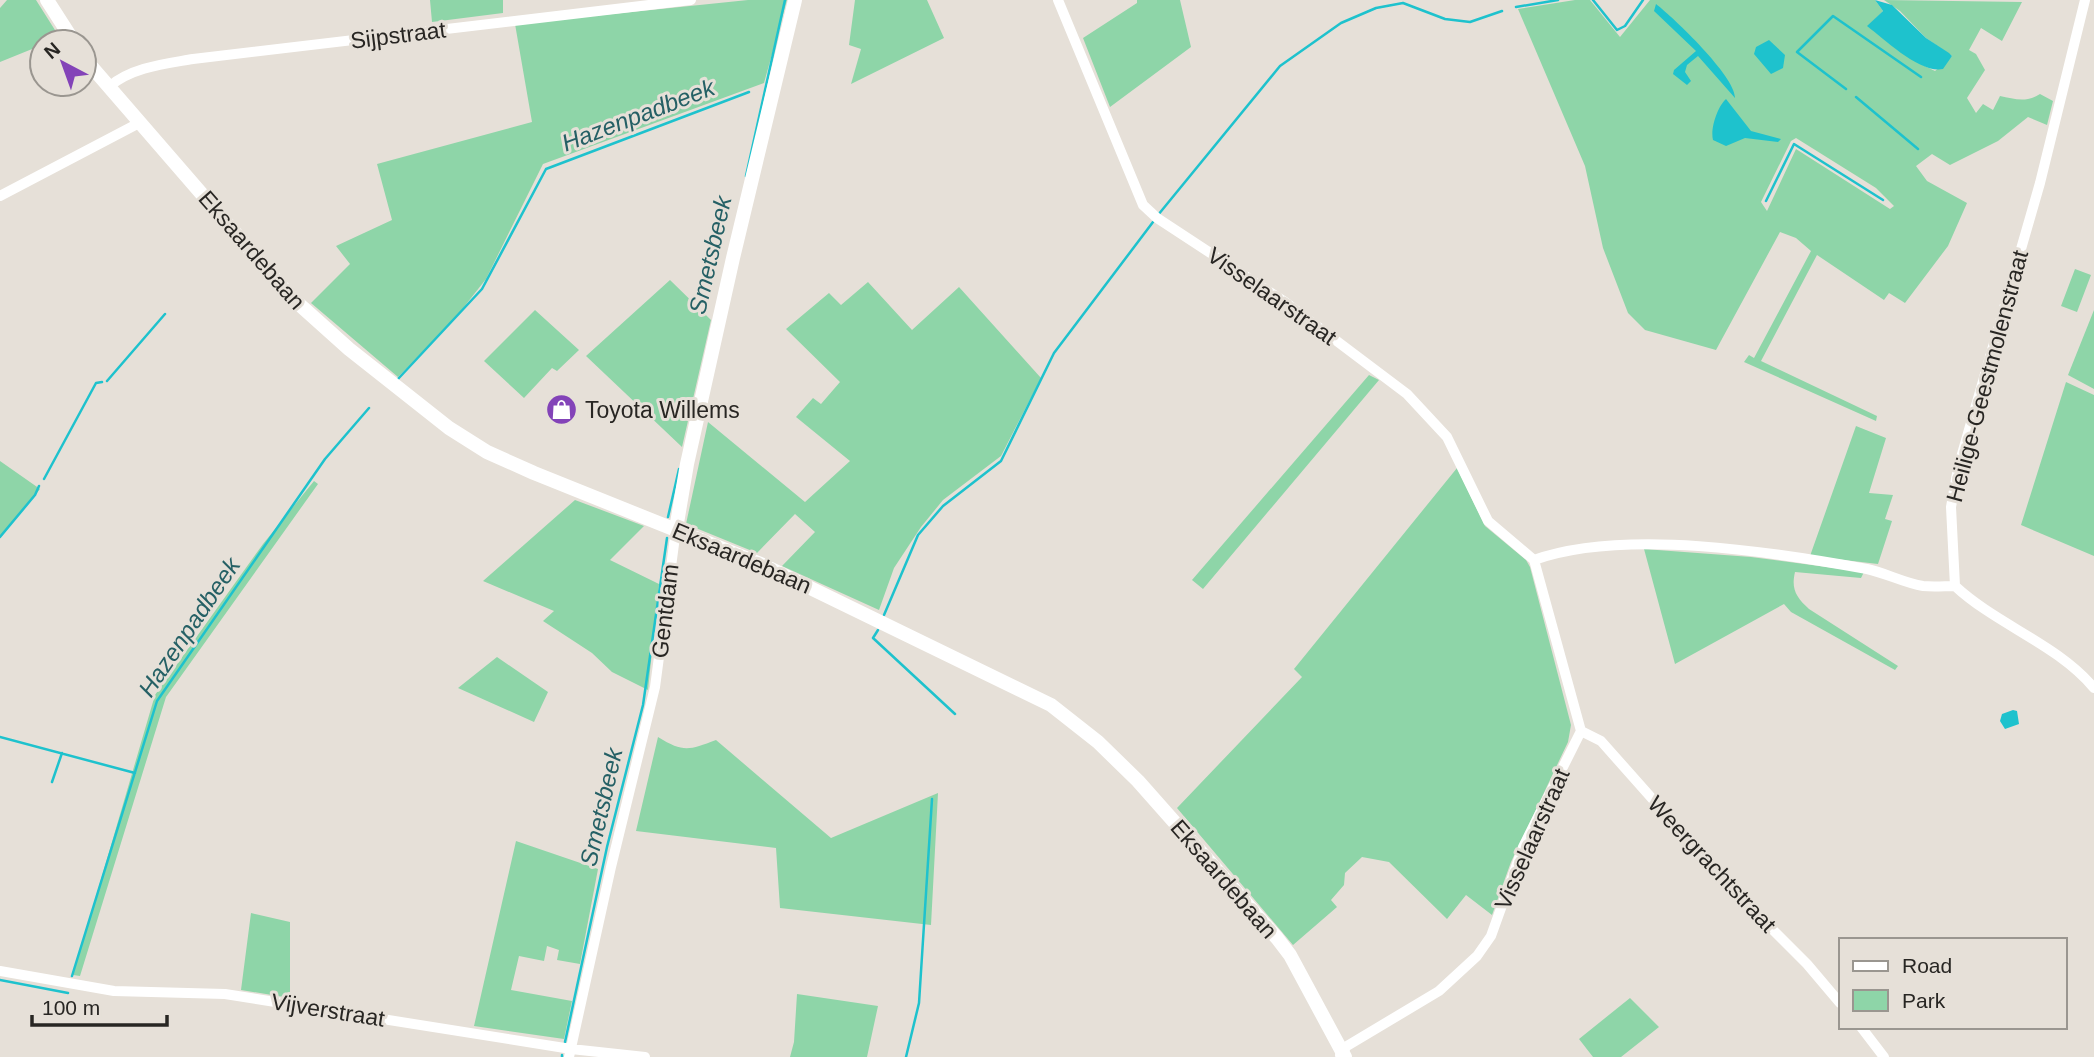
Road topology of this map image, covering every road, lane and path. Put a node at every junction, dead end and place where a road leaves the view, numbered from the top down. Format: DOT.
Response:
graph roads {
  1 [pos="47,0"];
  2 [pos="691,0"];
  3 [pos="795,0"];
  4 [pos="1058,0"];
  5 [pos="2084,2"];
  6 [pos="65,28"];
  7 [pos="98,73"];
  8 [pos="110,86"];
  9 [pos="141,122"];
  10 [pos="0,196"];
  11 [pos="676,529"];
  12 [pos="1534,560"];
  13 [pos="1955,586"];
  14 [pos="2094,688"];
  15 [pos="1581,731"];
  16 [pos="0,971"];
  17 [pos="1839,1002"];
  18 [pos="1863,1029"];
  19 [pos="570,1053"];
  20 [pos="1342,1055"];
  21 [pos="645,1057"];
  22 [pos="1884,1057"];
  1 -- 6 [label="main road"];
  2 -- 8 [label="street, Sijpstraat"];
  3 -- 11 [label="main road, Gentdam"];
  4 -- 12 [label="street, Visselaarstraat"];
  5 -- 13 [label="street, Heilige-Geestmolenstraat"];
  7 -- 8 [label="main road, Eksaardebaan"];
  8 -- 9 [label="main road, Eksaardebaan"];
  9 -- 10 [label="street"];
  9 -- 11 [label="main road, Eksaardebaan"];
  11 -- 19 [label="street, Gentdam"];
  11 -- 20 [label="main road, Eksaardebaan"];
  12 -- 13 [label="street"];
  12 -- 15 [label="street"];
  13 -- 14 [label="street"];
  15 -- 17 [label="street, Weergrachtstraat"];
  15 -- 20 [label="street, Visselaarstraat"];
  16 -- 19 [label="street, Vijverstraat"];
  18 -- 22 [label="street"];
  19 -- 21 [label="street, Vijverstraat"];
}
